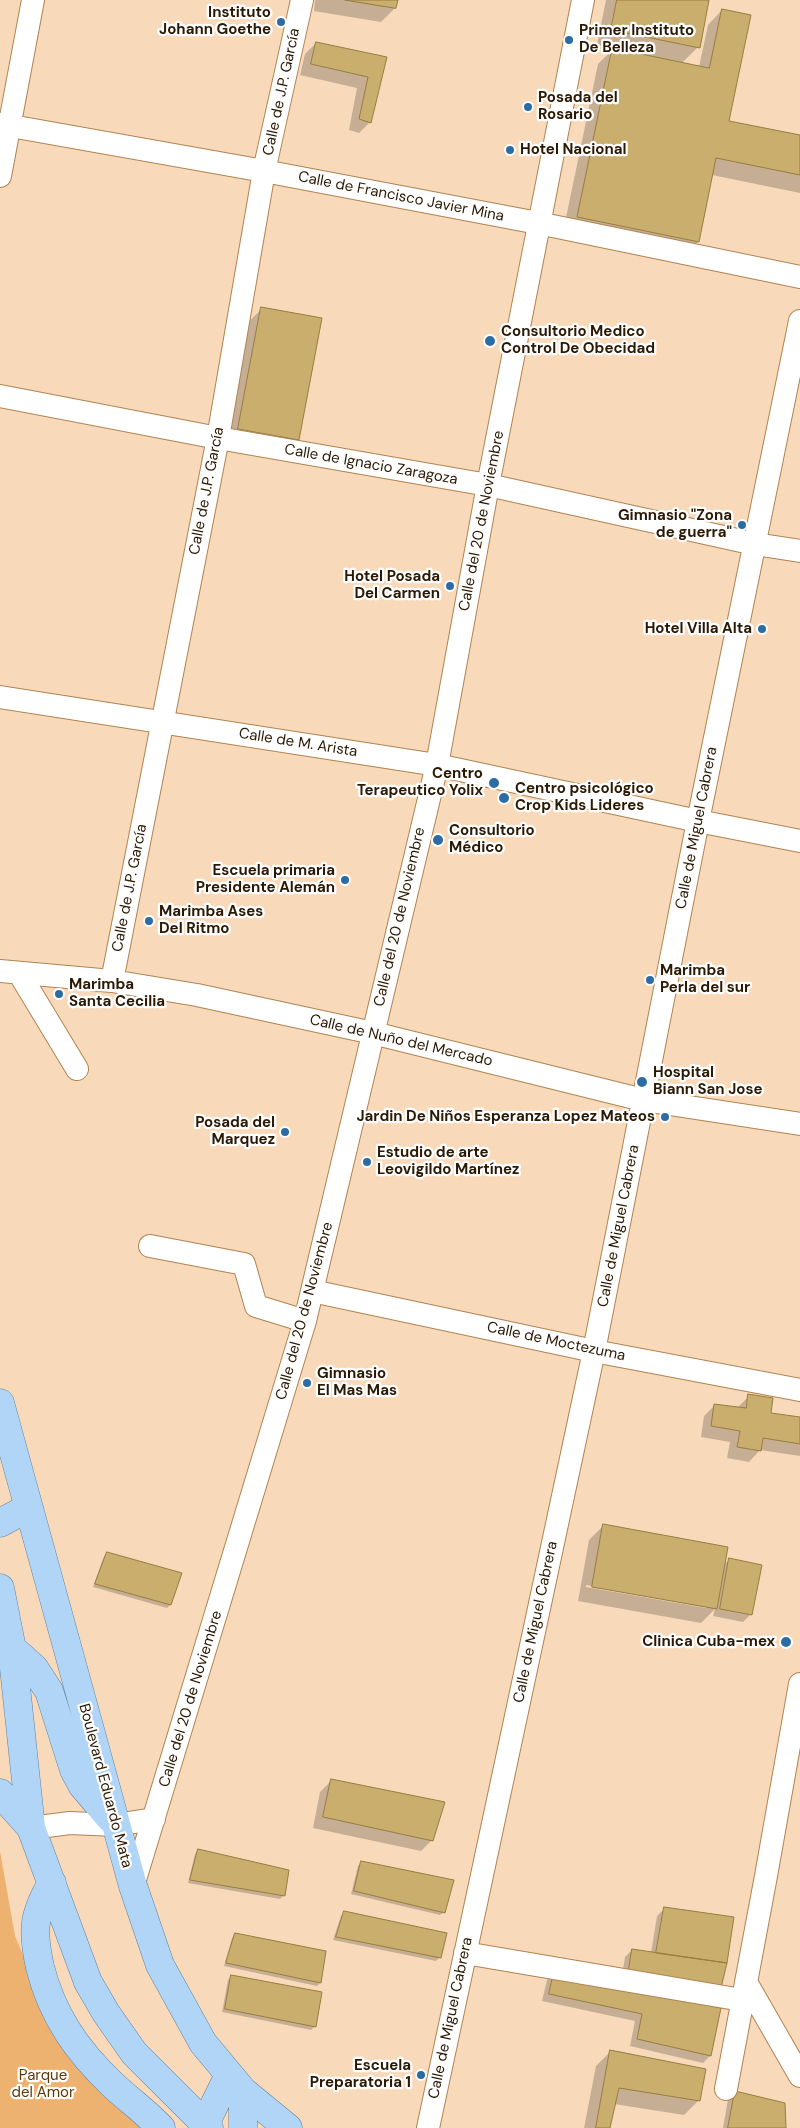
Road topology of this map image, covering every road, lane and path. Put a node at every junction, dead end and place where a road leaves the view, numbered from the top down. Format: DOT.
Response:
graph roads {
  1 [pos="33,0"];
  2 [pos="302,0"];
  3 [pos="583,0"];
  4 [pos="4,125"];
  5 [pos="264,170"];
  6 [pos="0,176"];
  7 [pos="538,223"];
  8 [pos="800,277"];
  9 [pos="800,321"];
  10 [pos="0,396"];
  11 [pos="218,438"];
  12 [pos="488,485"];
  13 [pos="755,544"];
  14 [pos="800,551"];
  15 [pos="0,697"];
  16 [pos="162,722"];
  17 [pos="437,765"];
  18 [pos="698,821"];
  19 [pos="800,841"];
  20 [pos="9,972"];
  21 [pos="112,981"];
  22 [pos="373,1033"];
  23 [pos="77,1069"];
  24 [pos="644,1100"];
  25 [pos="800,1124"];
  26 [pos="150,1246"];
  27 [pos="312,1291"];
  28 [pos="305,1321"];
  29 [pos="594,1351"];
  30 [pos="800,1390"];
  31 [pos="0,1403"];
  32 [pos="28,1508"];
  33 [pos="0,1523"];
  34 [pos="0,1588"];
  35 [pos="6,1643"];
  36 [pos="800,1684"];
  37 [pos="0,1793"];
  38 [pos="154,1819"];
  39 [pos="116,1825"];
  40 [pos="31,1828"];
  41 [pos="52,1883"];
  42 [pos="133,1886"];
  43 [pos="465,1952"];
  44 [pos="744,1991"];
  45 [pos="800,2076"];
  46 [pos="236,2083"];
  47 [pos="726,2090"];
  48 [pos="207,2126"];
  49 [pos="161,2128"];
  50 [pos="243,2128"];
  51 [pos="288,2128"];
  52 [pos="428,2128"];
  1 -- 4 [label="street"];
  2 -- 5 [label="street, Calle de J.P. García"];
  3 -- 7 [label="street, Calle del 20 de Noviembre"];
  4 -- 5 [label="street, Calle de Francisco Javier Mina"];
  4 -- 6 [label="street"];
  5 -- 7 [label="street, Calle de Francisco Javier Mina"];
  5 -- 11 [label="street, Calle de J.P. García"];
  7 -- 8 [label="street, Calle de Francisco Javier Mina"];
  7 -- 12 [label="street, Calle del 20 de Noviembre"];
  9 -- 13 [label="street, Calle de Miguel Cabrera"];
  10 -- 11 [label="street, Calle de Ignacio Zaragoza"];
  11 -- 12 [label="street, Calle de Ignacio Zaragoza"];
  11 -- 16 [label="street, Calle de J.P. García"];
  12 -- 13 [label="street, Calle de Ignacio Zaragoza"];
  12 -- 17 [label="street, Calle del 20 de Noviembre"];
  13 -- 14 [label="street, Calle de Ignacio Zaragoza"];
  13 -- 18 [label="street, Calle de Miguel Cabrera"];
  15 -- 16 [label="street, Calle de M. Arista"];
  16 -- 17 [label="street, Calle de M. Arista"];
  16 -- 21 [label="street, Calle de J.P. García"];
  17 -- 18 [label="street, Calle de M. Arista"];
  17 -- 22 [label="street, Calle del 20 de Noviembre"];
  18 -- 19 [label="street, Calle de M. Arista"];
  18 -- 24 [label="street, Calle de Miguel Cabrera"];
  20 -- 21 [label="street, Calle de Nuño del Mercado"];
  20 -- 23 [label="street"];
  21 -- 22 [label="street, Calle de Nuño del Mercado"];
  22 -- 24 [label="street, Calle de Nuño del Mercado"];
  22 -- 27 [label="street, Calle del 20 de Noviembre"];
  24 -- 25 [label="street, Calle de Nuño del Mercado"];
  24 -- 29 [label="street, Calle de Miguel Cabrera"];
  26 -- 28 [label="street"];
  27 -- 28 [label="street, Calle del 20 de Noviembre"];
  27 -- 29 [label="street, Calle de Moctezuma"];
  28 -- 38 [label="street, Calle del 20 de Noviembre"];
  29 -- 30 [label="street, Calle de Moctezuma"];
  29 -- 43 [label="street, Calle de Miguel Cabrera"];
  31 -- 32 [label="main road, Boulevard Eduardo Mata"];
  32 -- 33 [label="main road"];
  32 -- 39 [label="main road, Boulevard Eduardo Mata"];
  34 -- 35 [label="main road"];
  35 -- 39 [label="main road"];
  35 -- 40 [label="main road"];
  36 -- 44 [label="street"];
  37 -- 40 [label="main road"];
  38 -- 39 [label="street"];
  38 -- 42 [label="street, Calle del 20 de Noviembre"];
  39 -- 40 [label="street"];
  39 -- 42 [label="main road, Boulevard Eduardo Mata"];
  40 -- 41 [label="main road"];
  41 -- 48 [label="main road"];
  41 -- 49 [label="main road"];
  42 -- 46 [label="main road, Boulevard Eduardo Mata"];
  43 -- 44 [label="street"];
  43 -- 52 [label="street, Calle de Miguel Cabrera"];
  44 -- 45 [label="street"];
  44 -- 47 [label="street"];
  46 -- 48 [label="main road"];
  46 -- 50 [label="main road"];
  46 -- 51 [label="main road, Boulevard Eduardo Mata"];
}
